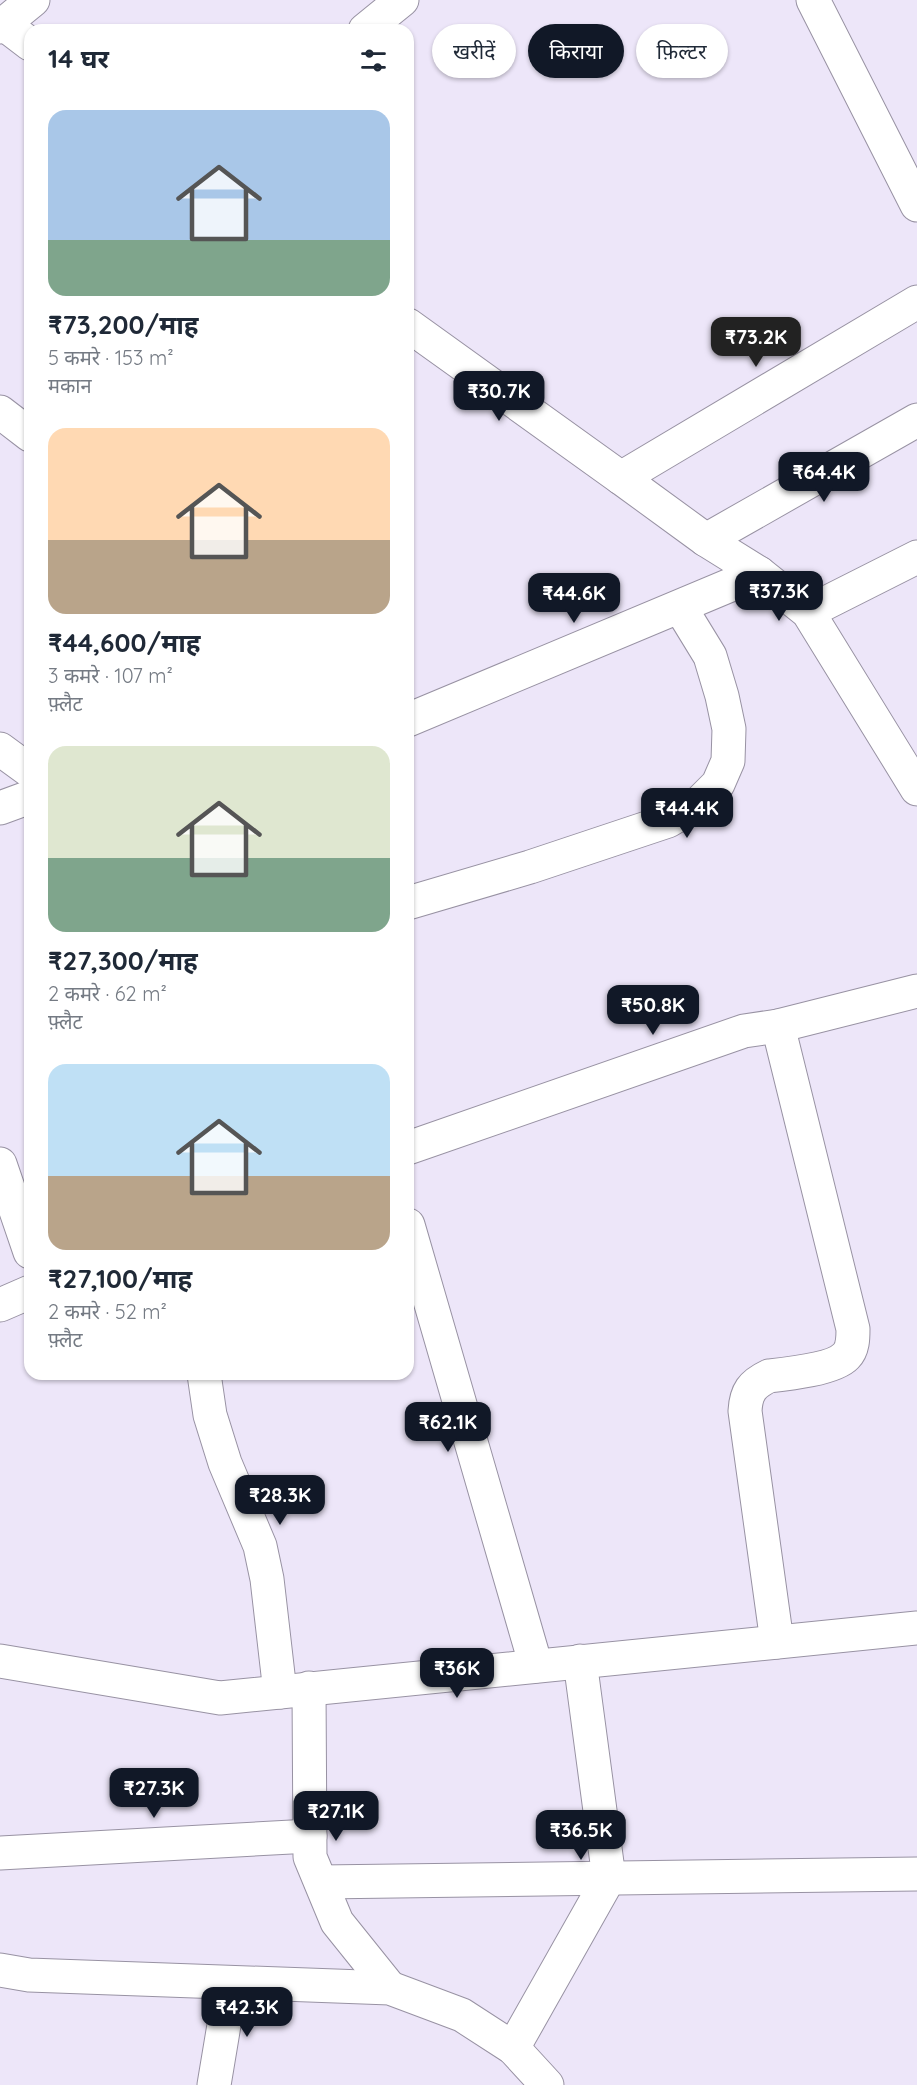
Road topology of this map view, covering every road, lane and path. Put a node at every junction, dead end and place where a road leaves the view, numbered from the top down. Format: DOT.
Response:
graph roads {
  1 [pos="33,0"];
  2 [pos="402,0"];
  3 [pos="813,0"];
  4 [pos="372,24"];
  5 [pos="2,26"];
  6 [pos="24,40"];
  7 [pos="917,205"];
  8 [pos="917,302"];
  9 [pos="414,329"];
  10 [pos="0,412"];
  11 [pos="917,420"];
  12 [pos="24,430"];
  13 [pos="621,478"];
  14 [pos="706,540"];
  15 [pos="917,557"];
  16 [pos="759,573"];
  17 [pos="680,607"];
  18 [pos="808,612"];
  19 [pos="414,718"];
  20 [pos="0,749"];
  21 [pos="24,767"];
  22 [pos="917,789"];
  23 [pos="24,799"];
  24 [pos="0,808"];
  25 [pos="414,901"];
  26 [pos="917,992"];
  27 [pos="778,1026"];
  28 [pos="414,1146"];
  29 [pos="0,1164"];
  30 [pos="24,1234"];
  31 [pos="414,1246"];
  32 [pos="24,1295"];
  33 [pos="0,1305"];
  34 [pos="205,1380"];
  35 [pos="917,1628"];
  36 [pos="777,1642"];
  37 [pos="0,1661"];
  38 [pos="580,1661"];
  39 [pos="536,1666"];
  40 [pos="295,1690"];
  41 [pos="310,1836"];
  42 [pos="0,1853"];
  43 [pos="917,1874"];
  44 [pos="609,1878"];
  45 [pos="321,1882"];
  46 [pos="0,1970"];
  47 [pos="231,1983"];
  48 [pos="390,1988"];
  49 [pos="513,2048"];
  50 [pos="214,2085"];
  51 [pos="547,2085"];
  1 -- 5 [label="street"];
  2 -- 4 [label="street"];
  3 -- 7 [label="street"];
  5 -- 6 [label="street"];
  8 -- 13 [label="street"];
  9 -- 13 [label="street"];
  10 -- 12 [label="street"];
  11 -- 14 [label="street"];
  13 -- 14 [label="street"];
  14 -- 16 [label="street"];
  15 -- 18 [label="street"];
  16 -- 17 [label="street"];
  16 -- 18 [label="street"];
  17 -- 19 [label="street"];
  17 -- 25 [label="street"];
  18 -- 22 [label="street"];
  20 -- 21 [label="street"];
  23 -- 24 [label="street"];
  26 -- 27 [label="street"];
  27 -- 28 [label="street"];
  27 -- 36 [label="street"];
  29 -- 30 [label="street"];
  31 -- 39 [label="street"];
  32 -- 33 [label="street"];
  34 -- 40 [label="street"];
  35 -- 36 [label="street"];
  36 -- 38 [label="street"];
  37 -- 40 [label="street"];
  38 -- 39 [label="street"];
  38 -- 44 [label="street"];
  39 -- 40 [label="street"];
  40 -- 41 [label="street"];
  41 -- 42 [label="street"];
  41 -- 45 [label="street"];
  43 -- 44 [label="street"];
  44 -- 45 [label="street"];
  44 -- 49 [label="street"];
  45 -- 48 [label="street"];
  46 -- 47 [label="street"];
  47 -- 48 [label="street"];
  47 -- 50 [label="street"];
  48 -- 49 [label="street"];
  49 -- 51 [label="street"];
}
